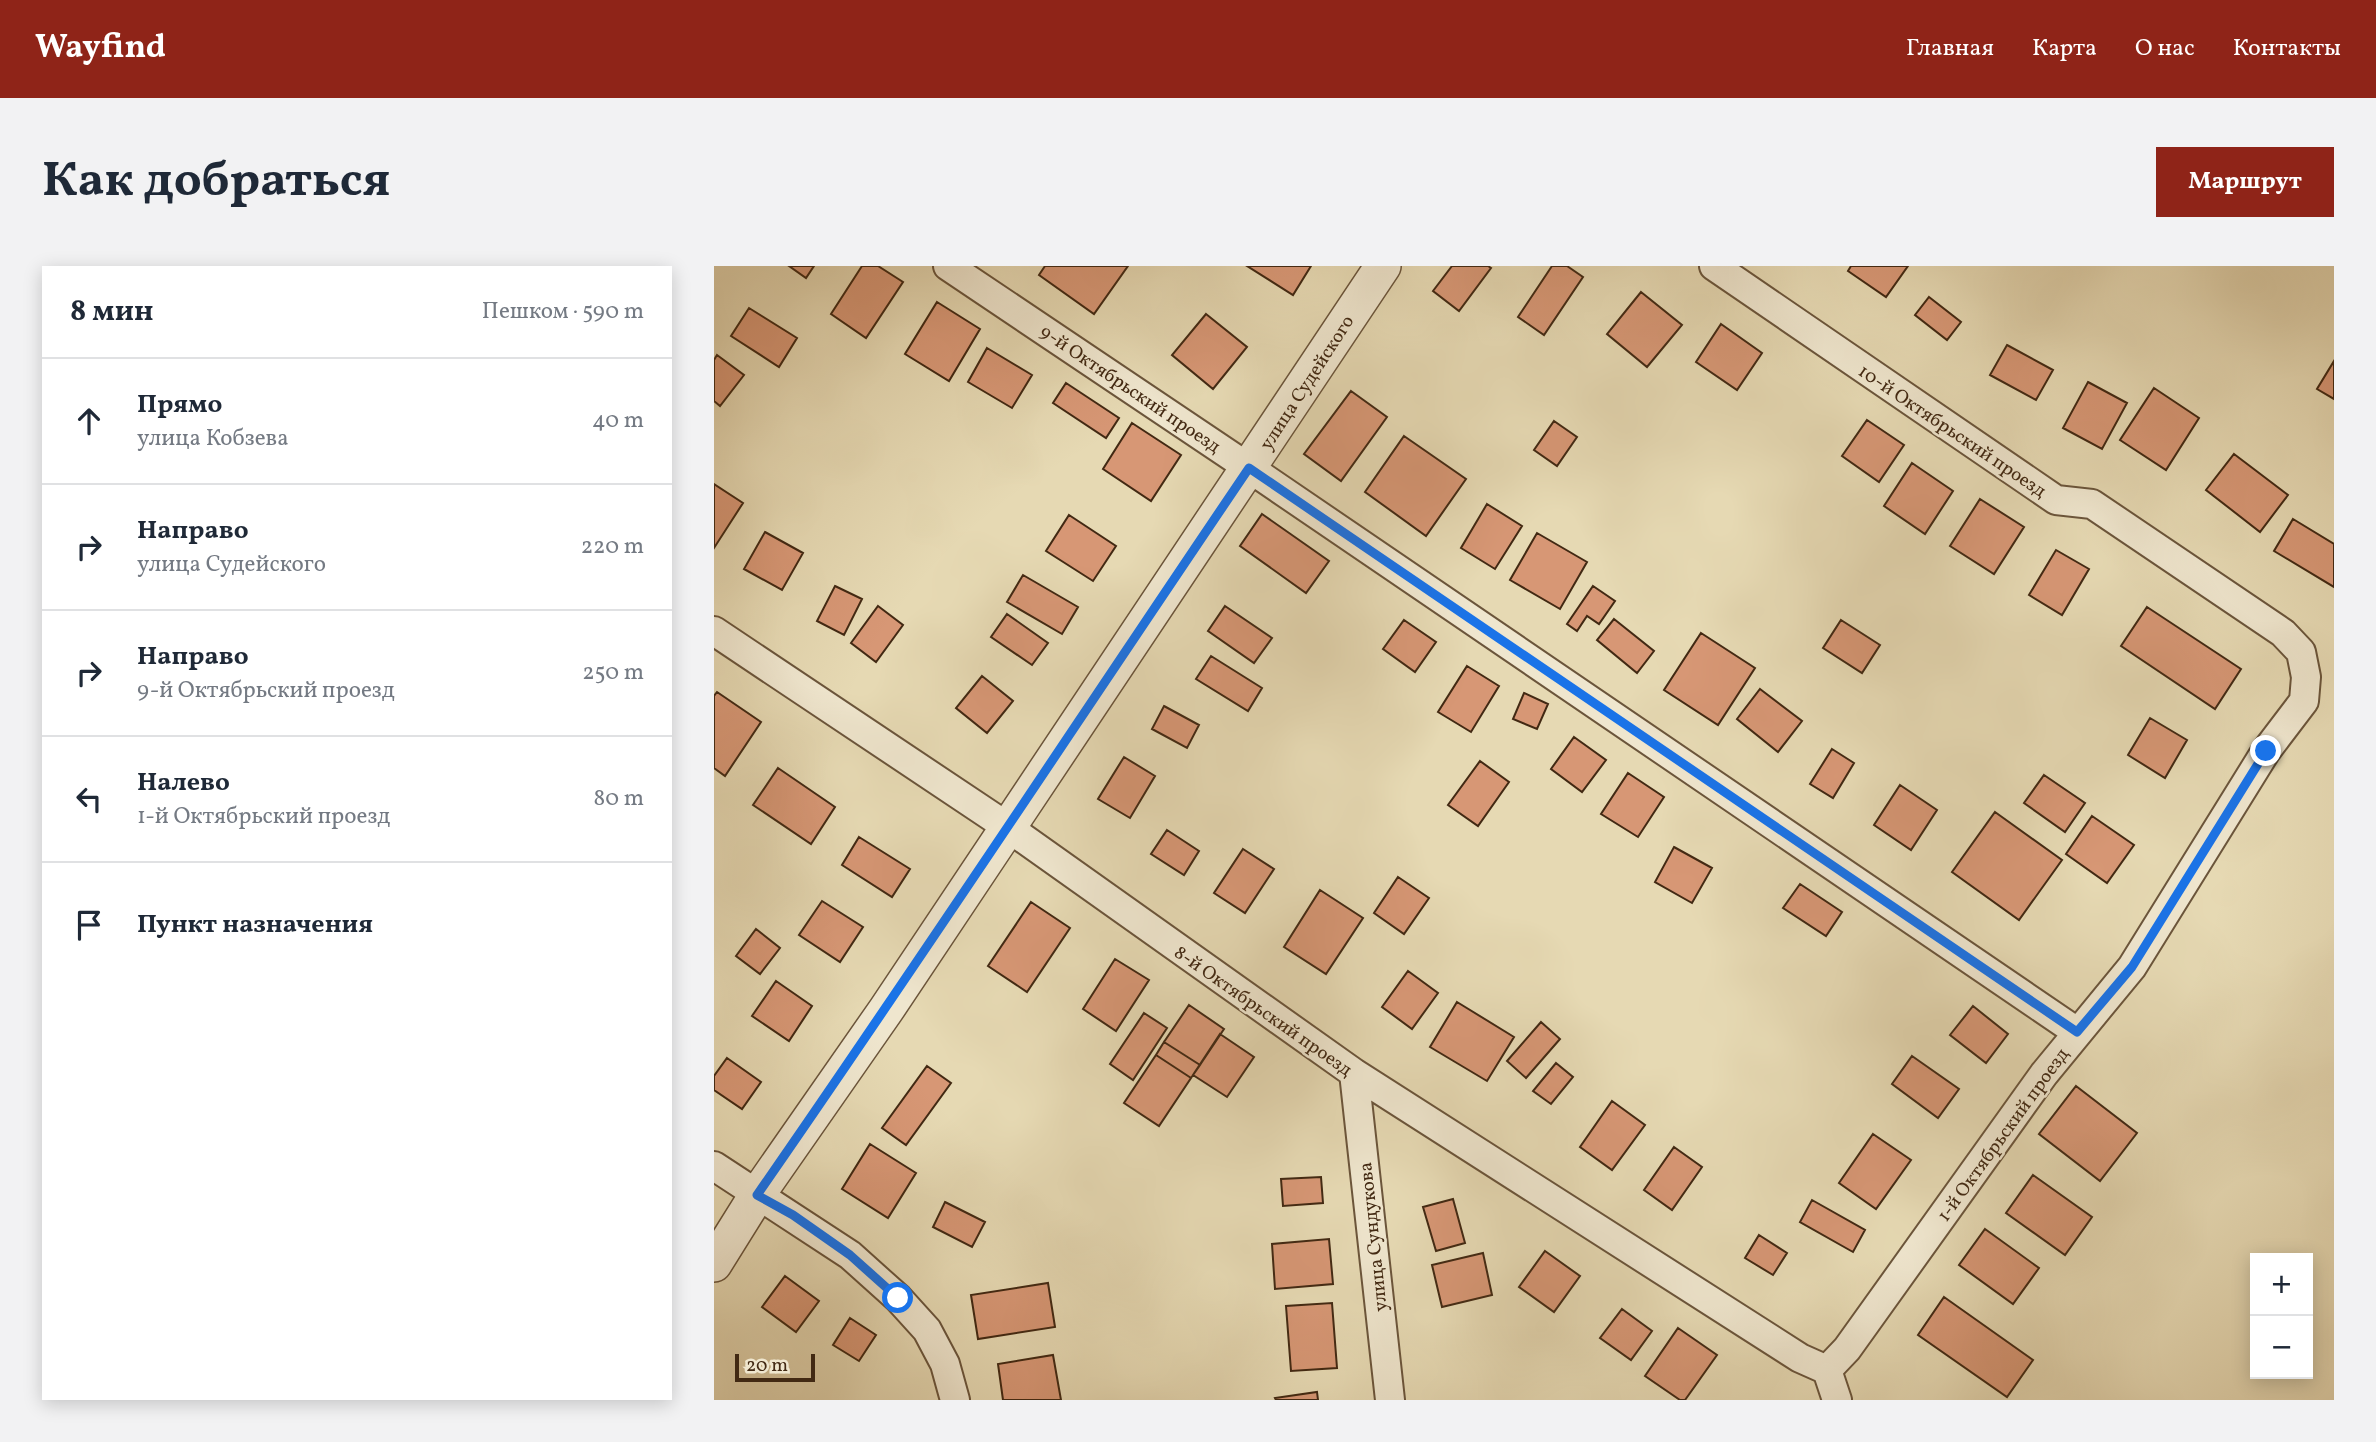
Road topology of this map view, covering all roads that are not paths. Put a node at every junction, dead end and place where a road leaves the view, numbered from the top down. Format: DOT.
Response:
graph roads {
  1 [pos="948,266"];
  2 [pos="1382,266"];
  3 [pos="1713,266"];
  4 [pos="1249,468"];
  5 [pos="714,631"];
  6 [pos="2301,652"];
  7 [pos="1006,826"];
  8 [pos="2077,1032"];
  9 [pos="1353,1073"];
  10 [pos="714,1166"];
  11 [pos="757,1195"];
  12 [pos="714,1265"];
  13 [pos="1827,1370"];
  14 [pos="955,1400"];
  15 [pos="1390,1400"];
  16 [pos="1836,1400"];
  1 -- 4 [label="street, 9-й Октябрьский проезд"];
  2 -- 4 [label="street, улица Судейского"];
  3 -- 6 [label="street, 10-й Октябрьский проезд"];
  4 -- 7 [label="street, улица Судейского"];
  4 -- 8 [label="street, 9-й Октябрьский проезд"];
  5 -- 7 [label="street, 8-й Октябрьский проезд"];
  6 -- 8 [label="street, 1-й Октябрьский проезд"];
  7 -- 9 [label="street, 8-й Октябрьский проезд"];
  7 -- 11 [label="street, улица Судейского"];
  8 -- 13 [label="street, 1-й Октябрьский проезд"];
  9 -- 13 [label="street, 8-й Октябрьский проезд"];
  9 -- 15 [label="street, улица Сундукова"];
  10 -- 11 [label="street"];
  11 -- 12 [label="street, улица Судейского"];
  11 -- 14 [label="street"];
  13 -- 16 [label="street"];
}
